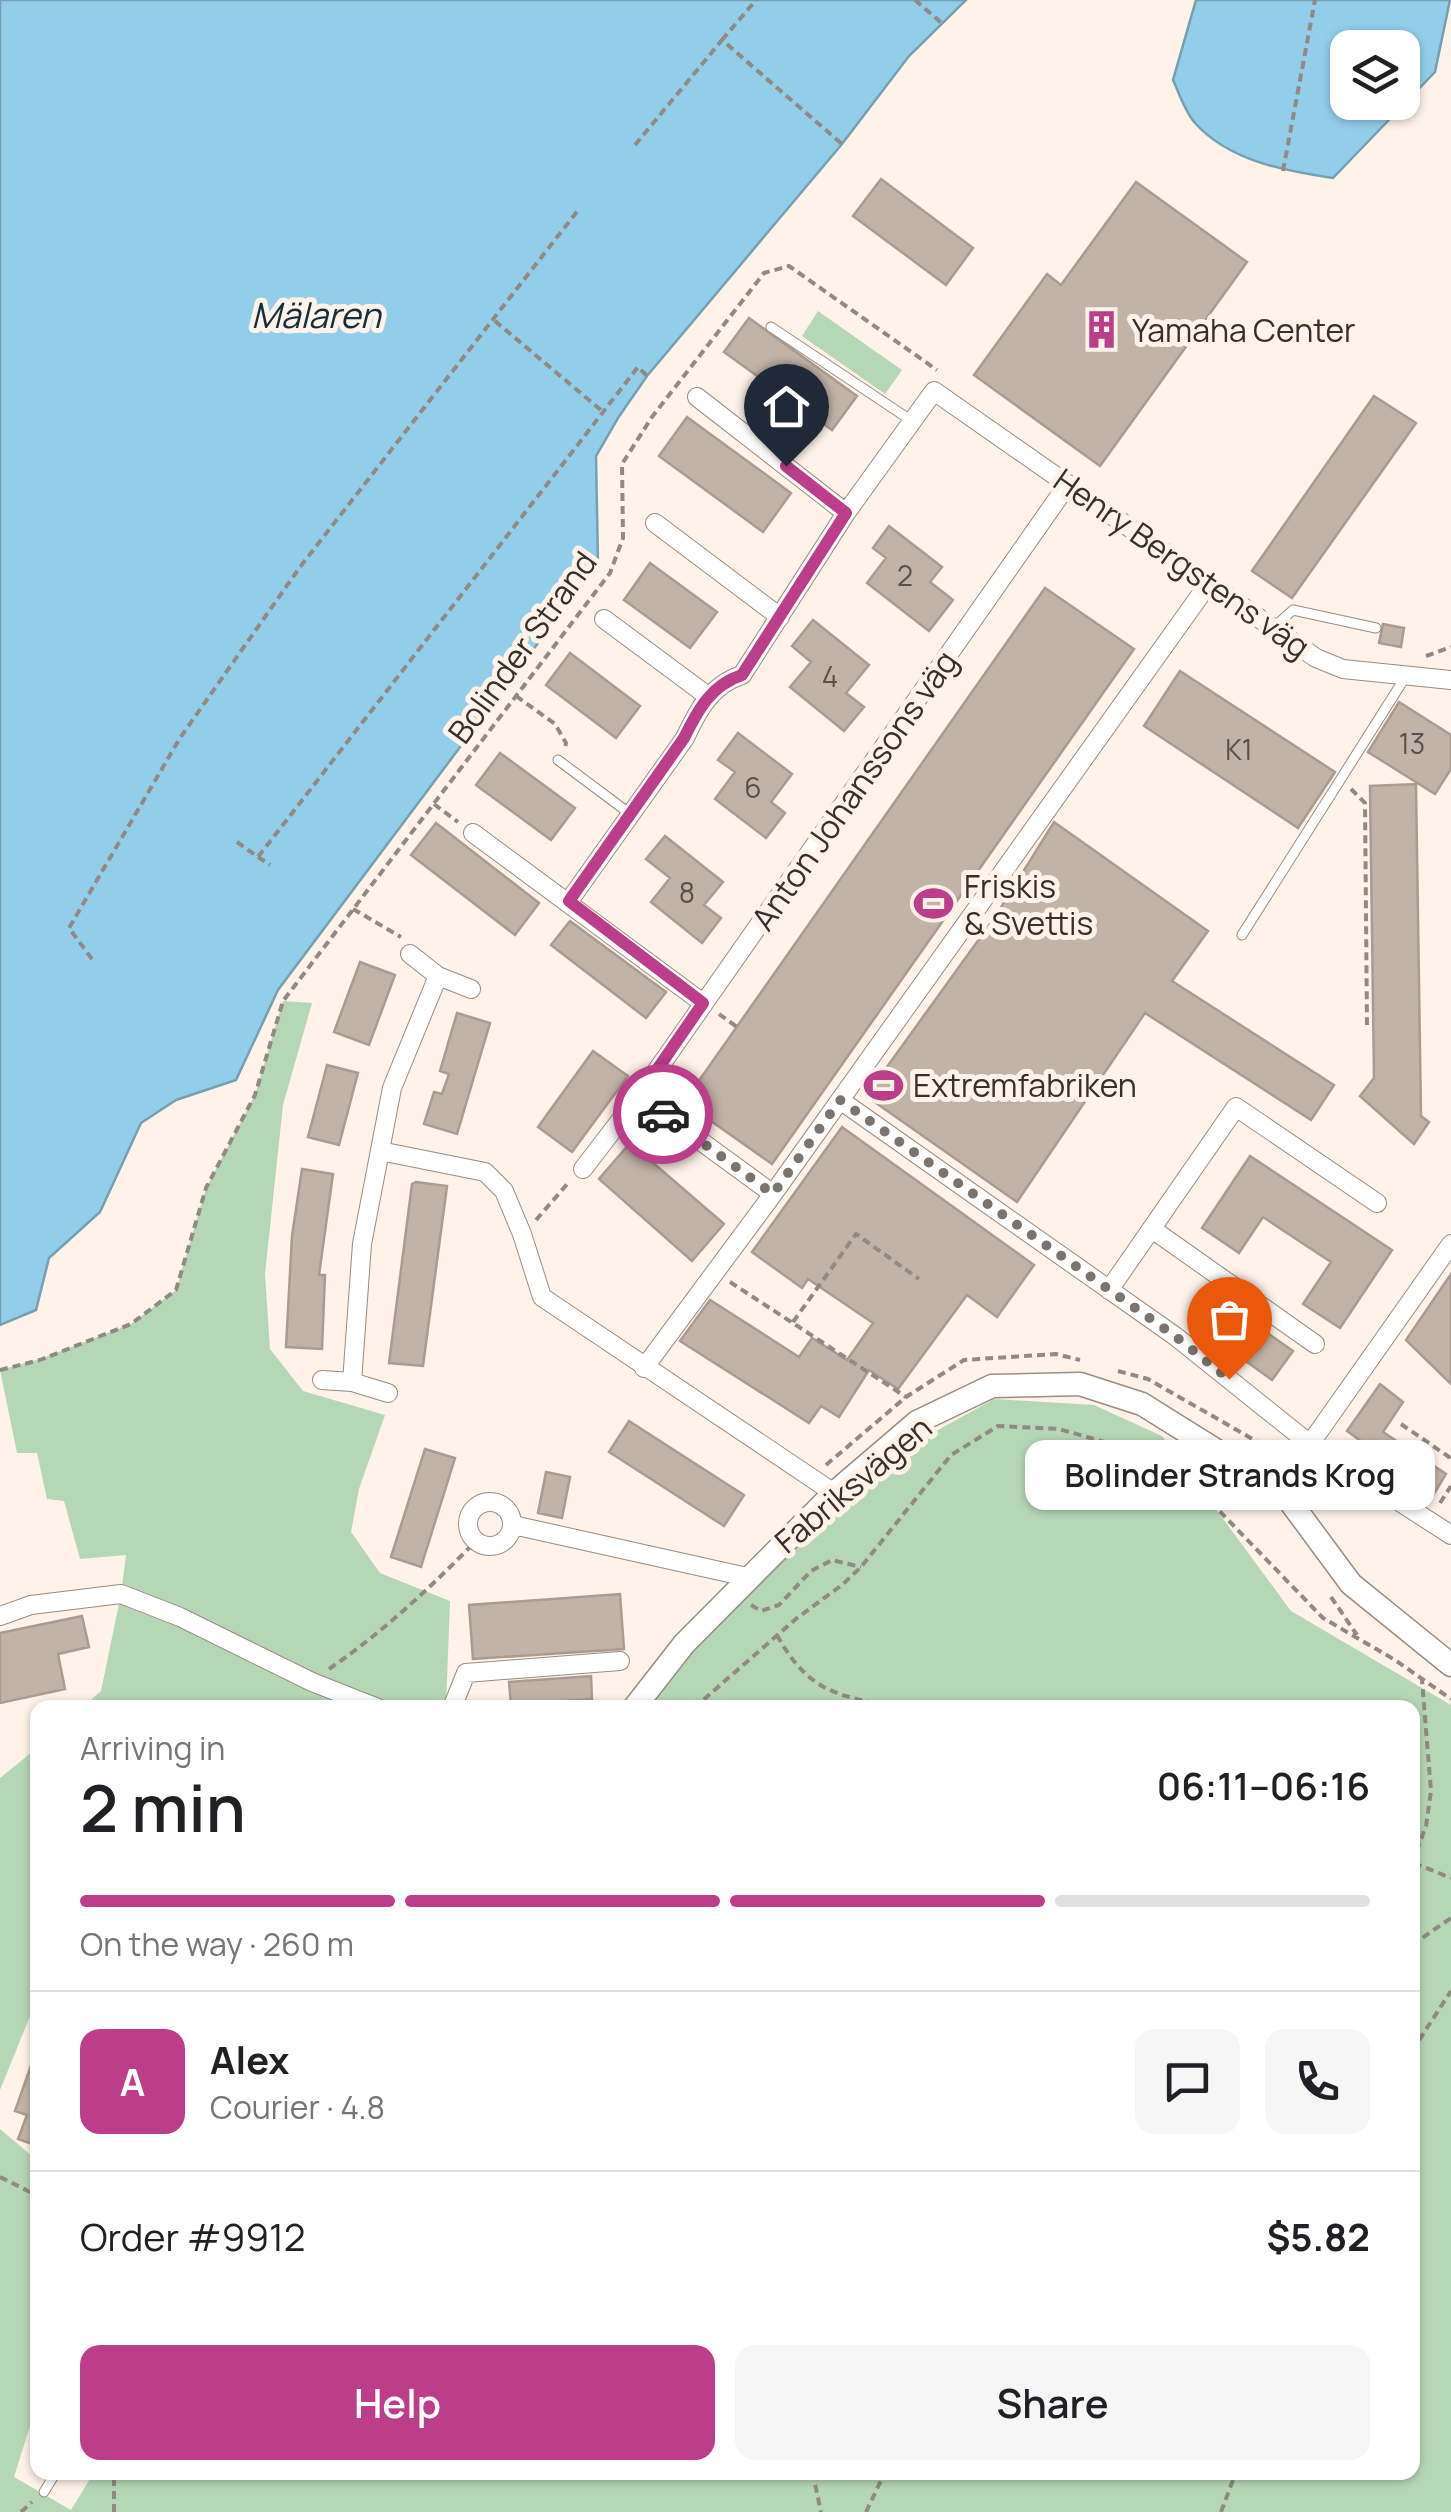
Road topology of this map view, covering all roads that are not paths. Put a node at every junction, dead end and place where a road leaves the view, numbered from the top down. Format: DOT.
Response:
graph roads {
  1 [pos="771,326"];
  2 [pos="696,397"];
  3 [pos="912,422"];
  4 [pos="1068,484"];
  5 [pos="846,513"];
  6 [pos="655,524"];
  7 [pos="1208,583"];
  8 [pos="604,618"];
  9 [pos="780,618"];
  10 [pos="1274,627"];
  11 [pos="1376,628"];
  12 [pos="1410,667"];
  13 [pos="1451,680"];
  14 [pos="708,698"];
  15 [pos="558,760"];
  16 [pos="630,813"];
  17 [pos="473,832"];
  18 [pos="569,901"];
  19 [pos="1242,935"];
  20 [pos="410,954"];
  21 [pos="438,976"];
  22 [pos="471,989"];
  23 [pos="703,1003"];
  24 [pos="639,1096"];
  25 [pos="840,1100"];
  26 [pos="380,1151"];
  27 [pos="582,1170"];
  28 [pos="773,1194"];
  29 [pos="1377,1203"];
  30 [pos="1152,1229"];
  31 [pos="1451,1244"];
  32 [pos="1110,1290"];
  33 [pos="1315,1344"];
  34 [pos="644,1368"];
  35 [pos="322,1380"];
  36 [pos="352,1382"];
  37 [pos="388,1393"];
  38 [pos="1310,1444"];
  39 [pos="1283,1492"];
  40 [pos="834,1493"];
  41 [pos="513,1525"];
  42 [pos="1451,1535"];
  43 [pos="740,1586"];
  44 [pos="0,1616"];
  45 [pos="620,1661"];
  46 [pos="1451,1665"];
  47 [pos="358,1700"];
  48 [pos="455,1700"];
  49 [pos="640,1700"];
  50 [pos="51,2480"];
  51 [pos="44,2492"];
  1 -- 3 [label="lane"];
  2 -- 5 [label="street"];
  3 -- 4 [label="street, Henry Bergstens väg"];
  3 -- 5 [label="street"];
  4 -- 7 [label="street, Henry Bergstens väg"];
  4 -- 23 [label="street, Anton Johanssons väg"];
  5 -- 9 [label="street"];
  6 -- 9 [label="street"];
  7 -- 10 [label="street, Henry Bergstens väg"];
  7 -- 25 [label="street"];
  8 -- 14 [label="street"];
  9 -- 14 [label="street"];
  10 -- 11 [label="lane"];
  10 -- 12 [label="street, Henry Bergstens väg"];
  12 -- 13 [label="street, Henry Bergstens väg"];
  12 -- 19 [label="lane"];
  14 -- 16 [label="street"];
  15 -- 16 [label="lane"];
  16 -- 18 [label="street"];
  17 -- 18 [label="street"];
  18 -- 23 [label="street"];
  20 -- 21 [label="street"];
  21 -- 22 [label="street"];
  21 -- 26 [label="street"];
  23 -- 24 [label="street, Anton Johanssons väg"];
  24 -- 27 [label="street, Anton Johanssons väg"];
  24 -- 28 [label="street"];
  25 -- 28 [label="street"];
  25 -- 32 [label="street"];
  26 -- 34 [label="street"];
  26 -- 36 [label="street"];
  28 -- 34 [label="street"];
  29 -- 30 [label="street"];
  30 -- 32 [label="street"];
  30 -- 33 [label="street"];
  31 -- 38 [label="street"];
  32 -- 38 [label="street"];
  34 -- 40 [label="street"];
  35 -- 36 [label="street"];
  36 -- 37 [label="street"];
  38 -- 39 [label="street"];
  38 -- 42 [label="street"];
  39 -- 40 [label="street, Fabriksvägen"];
  39 -- 46 [label="street, Fabriksvägen"];
  40 -- 43 [label="street, Fabriksvägen"];
  41 -- 41 [label="street"];
  41 -- 43 [label="street"];
  43 -- 49 [label="street, Fabriksvägen"];
  44 -- 47 [label="street"];
  45 -- 48 [label="street"];
  50 -- 51 [label="lane"];
}
